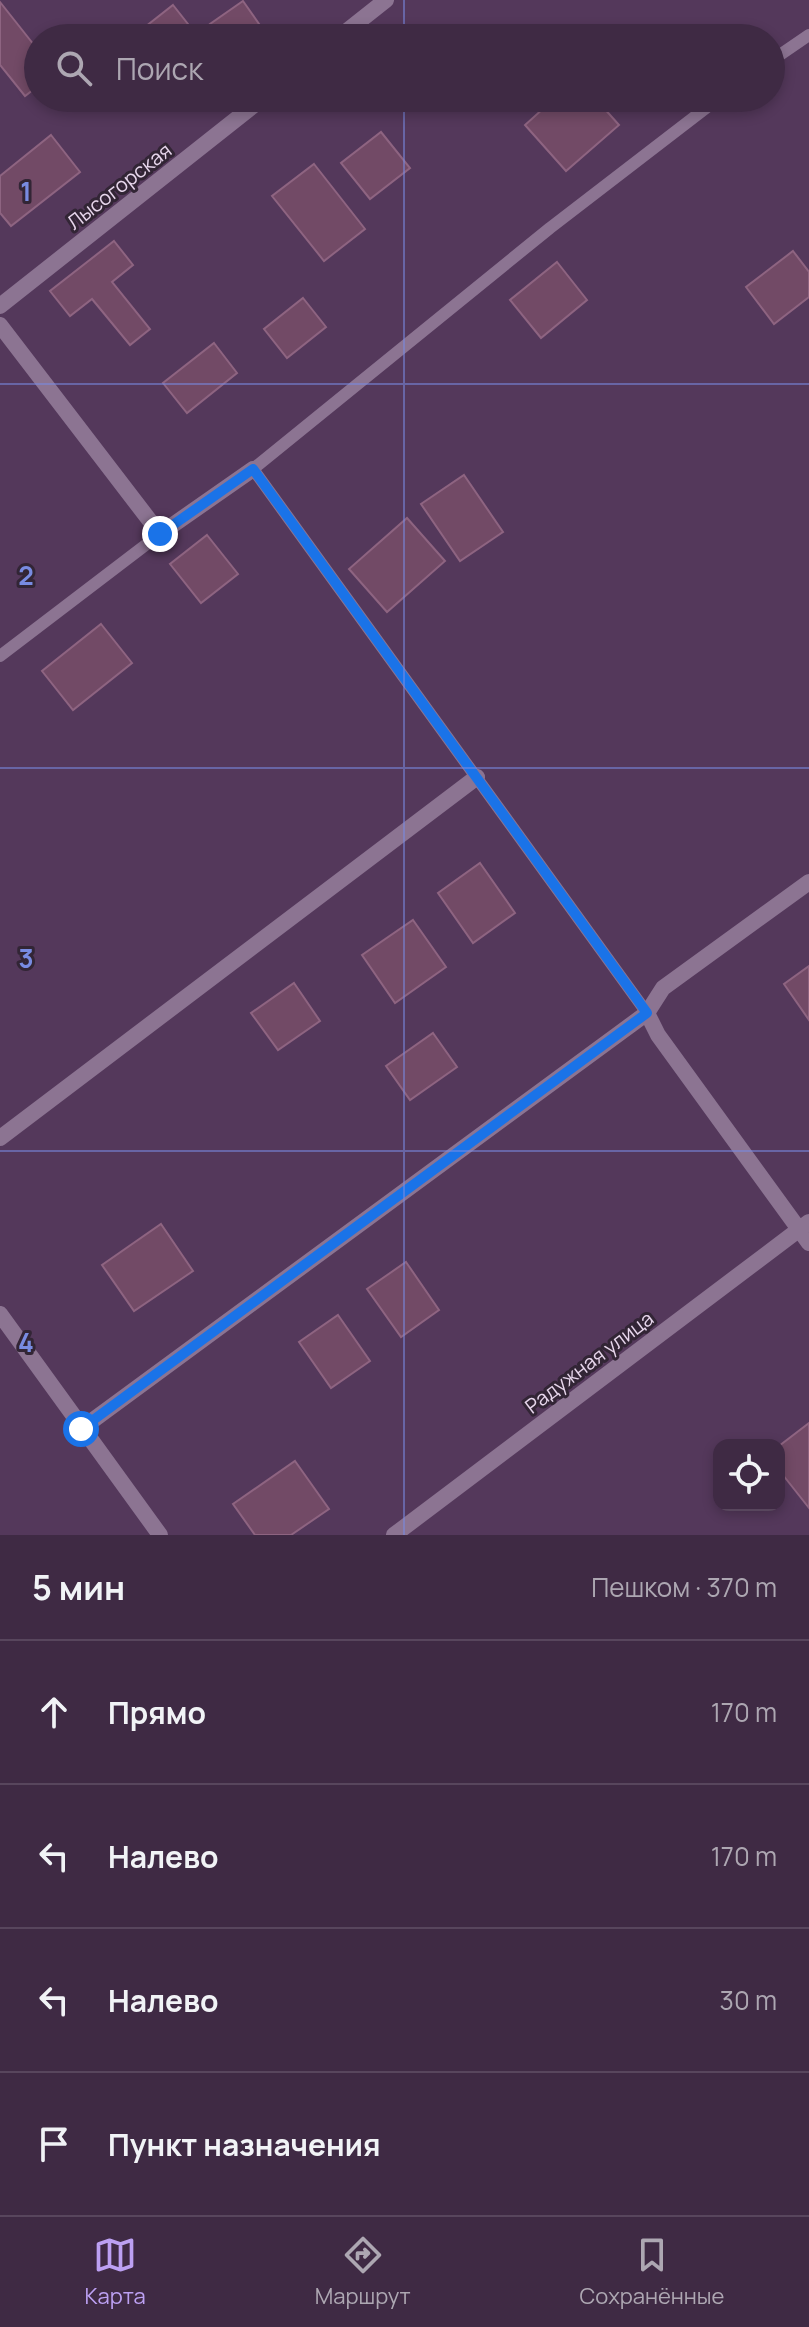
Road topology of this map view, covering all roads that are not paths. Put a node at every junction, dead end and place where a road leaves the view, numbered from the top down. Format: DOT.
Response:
graph roads {
  1 [pos="386,0"];
  2 [pos="356,24"];
  3 [pos="809,35"];
  4 [pos="785,51"];
  5 [pos="245,112"];
  6 [pos="701,112"];
  7 [pos="0,306"];
  8 [pos="0,325"];
  9 [pos="253,469"];
  10 [pos="160,534"];
  11 [pos="0,656"];
  12 [pos="477,777"];
  13 [pos="809,882"];
  14 [pos="647,1013"];
  15 [pos="0,1138"];
  16 [pos="806,1231"];
  17 [pos="0,1314"];
  18 [pos="81,1429"];
  19 [pos="160,1535"];
  20 [pos="394,1535"];
  1 -- 2 [label="street"];
  3 -- 4 [label="lane"];
  5 -- 7 [label="street, Лысогорская"];
  6 -- 9 [label="lane"];
  8 -- 10 [label="street"];
  9 -- 10 [label="street"];
  9 -- 12 [label="lane"];
  10 -- 11 [label="lane"];
  12 -- 14 [label="lane"];
  12 -- 15 [label="street"];
  13 -- 14 [label="street"];
  14 -- 16 [label="street"];
  14 -- 18 [label="street"];
  16 -- 20 [label="street, Радужная улица"];
  17 -- 18 [label="street"];
  18 -- 19 [label="street"];
}
